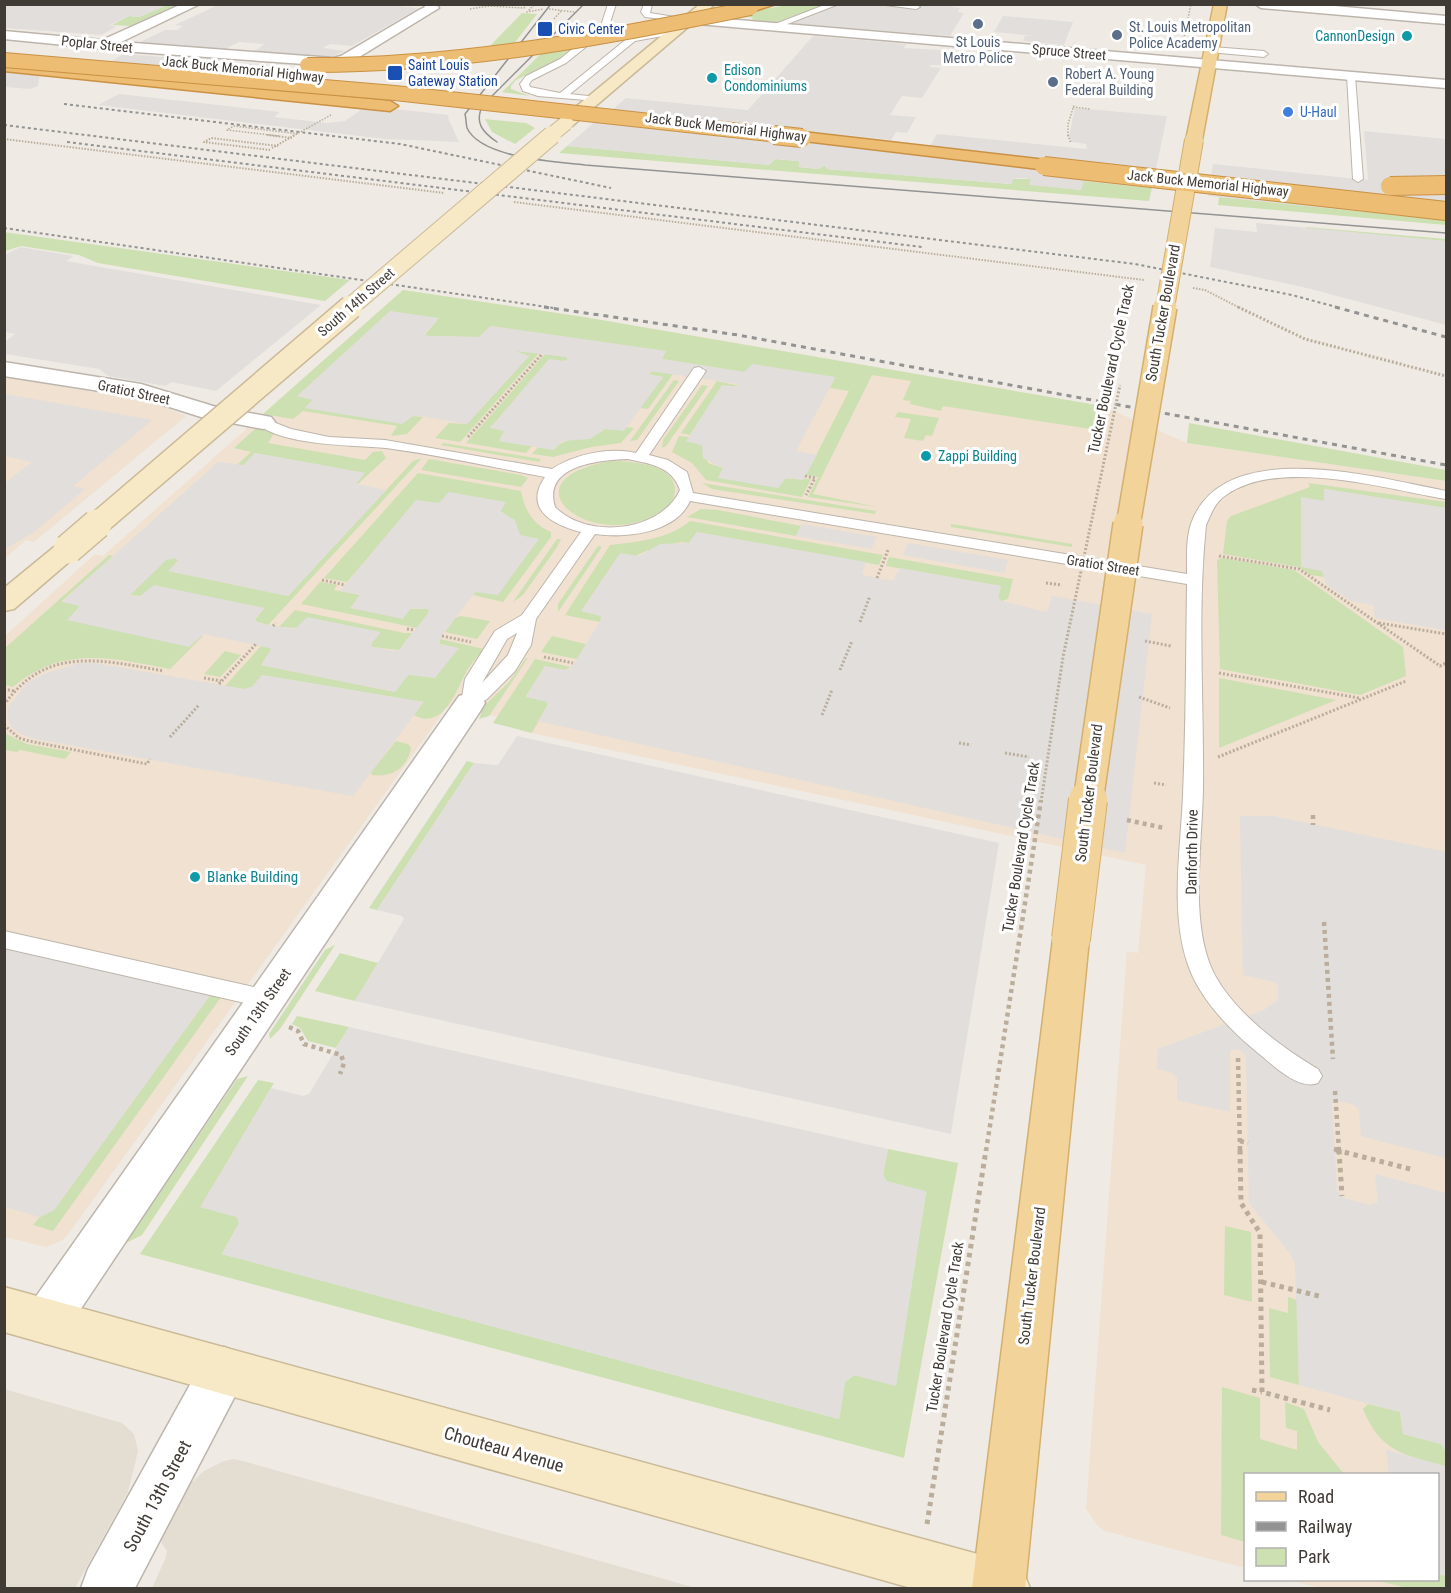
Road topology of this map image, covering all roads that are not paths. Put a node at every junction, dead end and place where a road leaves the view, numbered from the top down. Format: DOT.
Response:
graph roads {
  1 [pos="194,4"];
  2 [pos="429,4"];
  3 [pos="612,4"];
  4 [pos="648,4"];
  5 [pos="668,4"];
  6 [pos="710,4"];
  7 [pos="770,4"];
  8 [pos="836,4"];
  9 [pos="881,4"];
  10 [pos="1221,4"];
  11 [pos="1261,4"];
  12 [pos="916,7"];
  13 [pos="653,17"];
  14 [pos="691,20"];
  15 [pos="1446,20"];
  16 [pos="774,26"];
  17 [pos="675,33"];
  18 [pos="4,34"];
  19 [pos="104,45"];
  20 [pos="4,48"];
  21 [pos="1215,48"];
  22 [pos="30,50"];
  23 [pos="1264,54"];
  24 [pos="4,60"];
  25 [pos="4,67"];
  26 [pos="1351,76"];
  27 [pos="1446,84"];
  28 [pos="562,96"];
  29 [pos="594,99"];
  30 [pos="569,120"];
  31 [pos="1044,166"];
  32 [pos="1129,174"];
  33 [pos="1358,179"];
  34 [pos="1446,185"];
  35 [pos="1446,198"];
  36 [pos="1446,210"];
  37 [pos="4,369"];
  38 [pos="699,371"];
  39 [pos="263,422"];
  40 [pos="641,456"];
  41 [pos="556,474"];
  42 [pos="1446,495"];
  43 [pos="687,496"];
  44 [pos="590,530"];
  45 [pos="1195,580"];
  46 [pos="4,603"];
  47 [pos="470,703"];
  48 [pos="4,939"];
  49 [pos="277,1012"];
  50 [pos="1310,1076"];
  51 [pos="25,1315"];
  52 [pos="224,1371"];
  53 [pos="107,1588"];
  54 [pos="1000,1588"];
  1 -- 19 [label="street"];
  2 -- 19 [label="street, Poplar Street"];
  3 -- 28 [label="lane"];
  4 -- 13 [label="lane"];
  5 -- 13 [label="lane"];
  6 -- 14 [label="main road, South 14th Street"];
  7 -- 22 [label="highway, bridge"];
  8 -- 16 [label="lane"];
  9 -- 12 [label="lane"];
  10 -- 21 [label="main road, South Tucker Boulevard"];
  11 -- 15 [label="street"];
  13 -- 14 [label="lane"];
  14 -- 16 [label="street, Spruce Street"];
  14 -- 17 [label="main road, South 14th Street"];
  16 -- 21 [label="street, Spruce Street"];
  17 -- 28 [label="lane"];
  17 -- 29 [label="main road, South 14th Street"];
  18 -- 19 [label="street, Poplar Street"];
  20 -- 22 [label="highway, Jack Buck Memorial Highway"];
  21 -- 23 [label="lane"];
  21 -- 26 [label="street, Spruce Street"];
  21 -- 54 [label="main road, South Tucker Boulevard, bridge"];
  22 -- 32 [label="highway, Jack Buck Memorial Highway, bridge"];
  24 -- 31 [label="highway, Jack Buck Memorial Highway, bridge"];
  25 -- 30 [label="highway"];
  26 -- 27 [label="street, Spruce Street"];
  26 -- 33 [label="lane"];
  28 -- 29 [label="lane"];
  29 -- 30 [label="main road, South 14th Street"];
  30 -- 46 [label="main road, South 14th Street, bridge"];
  31 -- 34 [label="highway, bridge"];
  31 -- 36 [label="highway, Jack Buck Memorial Highway, bridge"];
  32 -- 35 [label="highway, bridge"];
  32 -- 36 [label="highway, Jack Buck Memorial Highway, bridge"];
  37 -- 39 [label="street, Gratiot Street"];
  38 -- 40 [label="lane"];
  39 -- 41 [label="lane, Gratiot Street"];
  40 -- 41 [label="lane"];
  40 -- 43 [label="lane"];
  41 -- 44 [label="lane"];
  42 -- 45 [label="lane"];
  43 -- 44 [label="lane"];
  43 -- 45 [label="lane, Gratiot Street"];
  44 -- 47 [label="lane, South 13th Street"];
  45 -- 50 [label="lane, Danforth Drive"];
  47 -- 49 [label="street, South 13th Street"];
  48 -- 49 [label="lane"];
  49 -- 51 [label="street, South 13th Street"];
  51 -- 52 [label="main road, Chouteau Avenue"];
  52 -- 53 [label="street, South 13th Street"];
  52 -- 54 [label="main road, Chouteau Avenue"];
}
